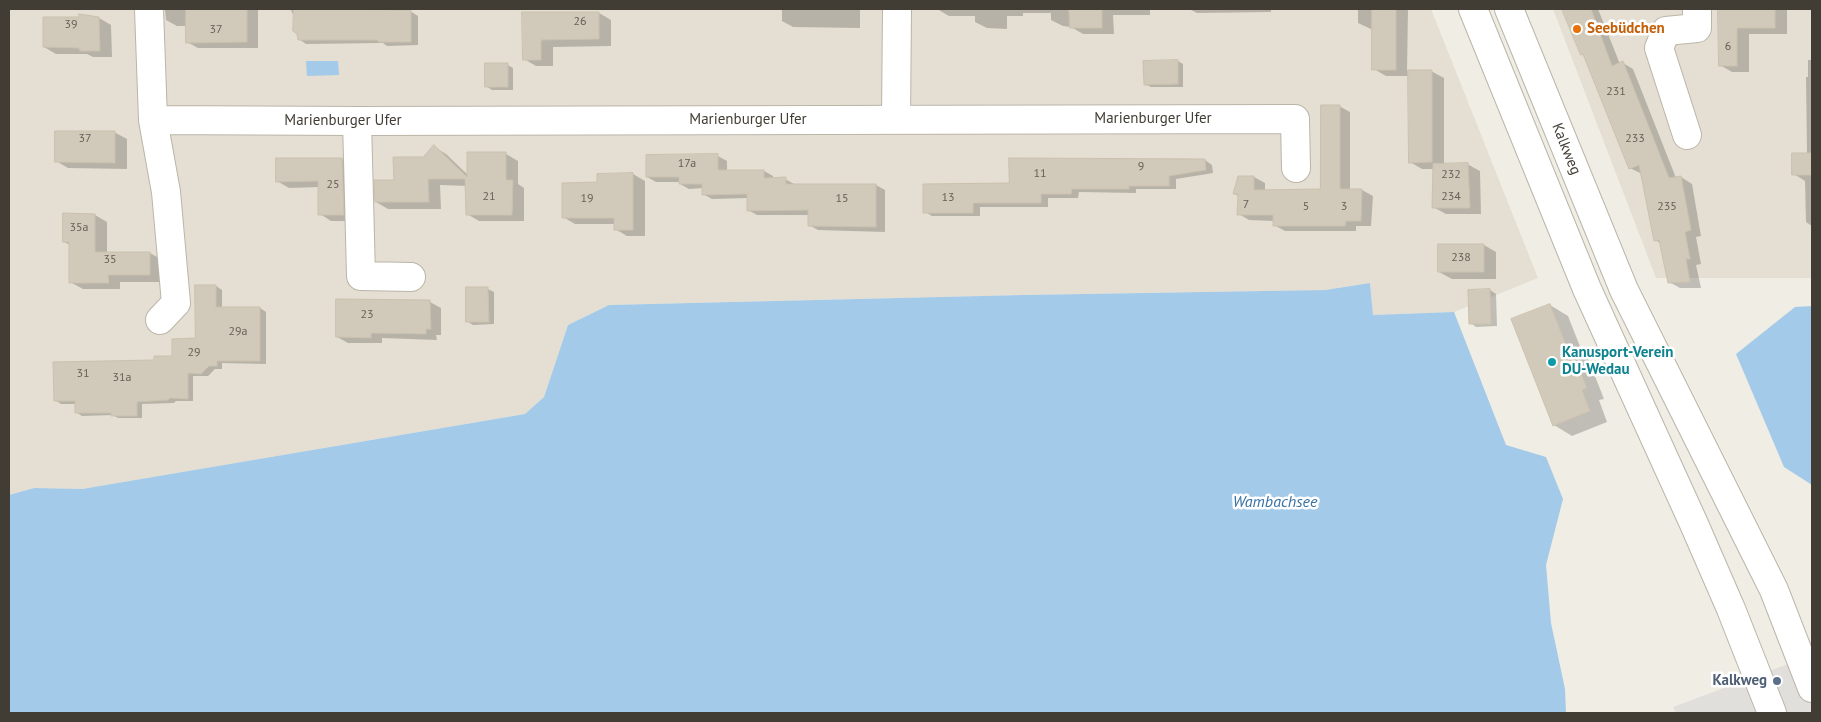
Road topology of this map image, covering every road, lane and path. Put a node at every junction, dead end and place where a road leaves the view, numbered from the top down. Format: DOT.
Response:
graph roads {
  1 [pos="149,9"];
  2 [pos="897,9"];
  3 [pos="1473,9"];
  4 [pos="1509,9"];
  5 [pos="1697,9"];
  6 [pos="153,120"];
  7 [pos="896,120"];
  8 [pos="358,121"];
  9 [pos="1687,135"];
  10 [pos="1296,168"];
  11 [pos="411,277"];
  12 [pos="1587,289"];
  13 [pos="1624,290"];
  14 [pos="160,320"];
  15 [pos="1812,688"];
  16 [pos="1772,713"];
  1 -- 6 [label="street"];
  2 -- 7 [label="street"];
  3 -- 12 [label="street"];
  4 -- 13 [label="street, Kalkweg"];
  5 -- 9 [label="street"];
  6 -- 8 [label="street, Marienburger Ufer"];
  6 -- 14 [label="street"];
  7 -- 8 [label="street, Marienburger Ufer"];
  7 -- 10 [label="street, Marienburger Ufer"];
  8 -- 11 [label="street"];
  12 -- 13 [label="street"];
  12 -- 16 [label="street"];
  13 -- 15 [label="street, Kalkweg"];
}
